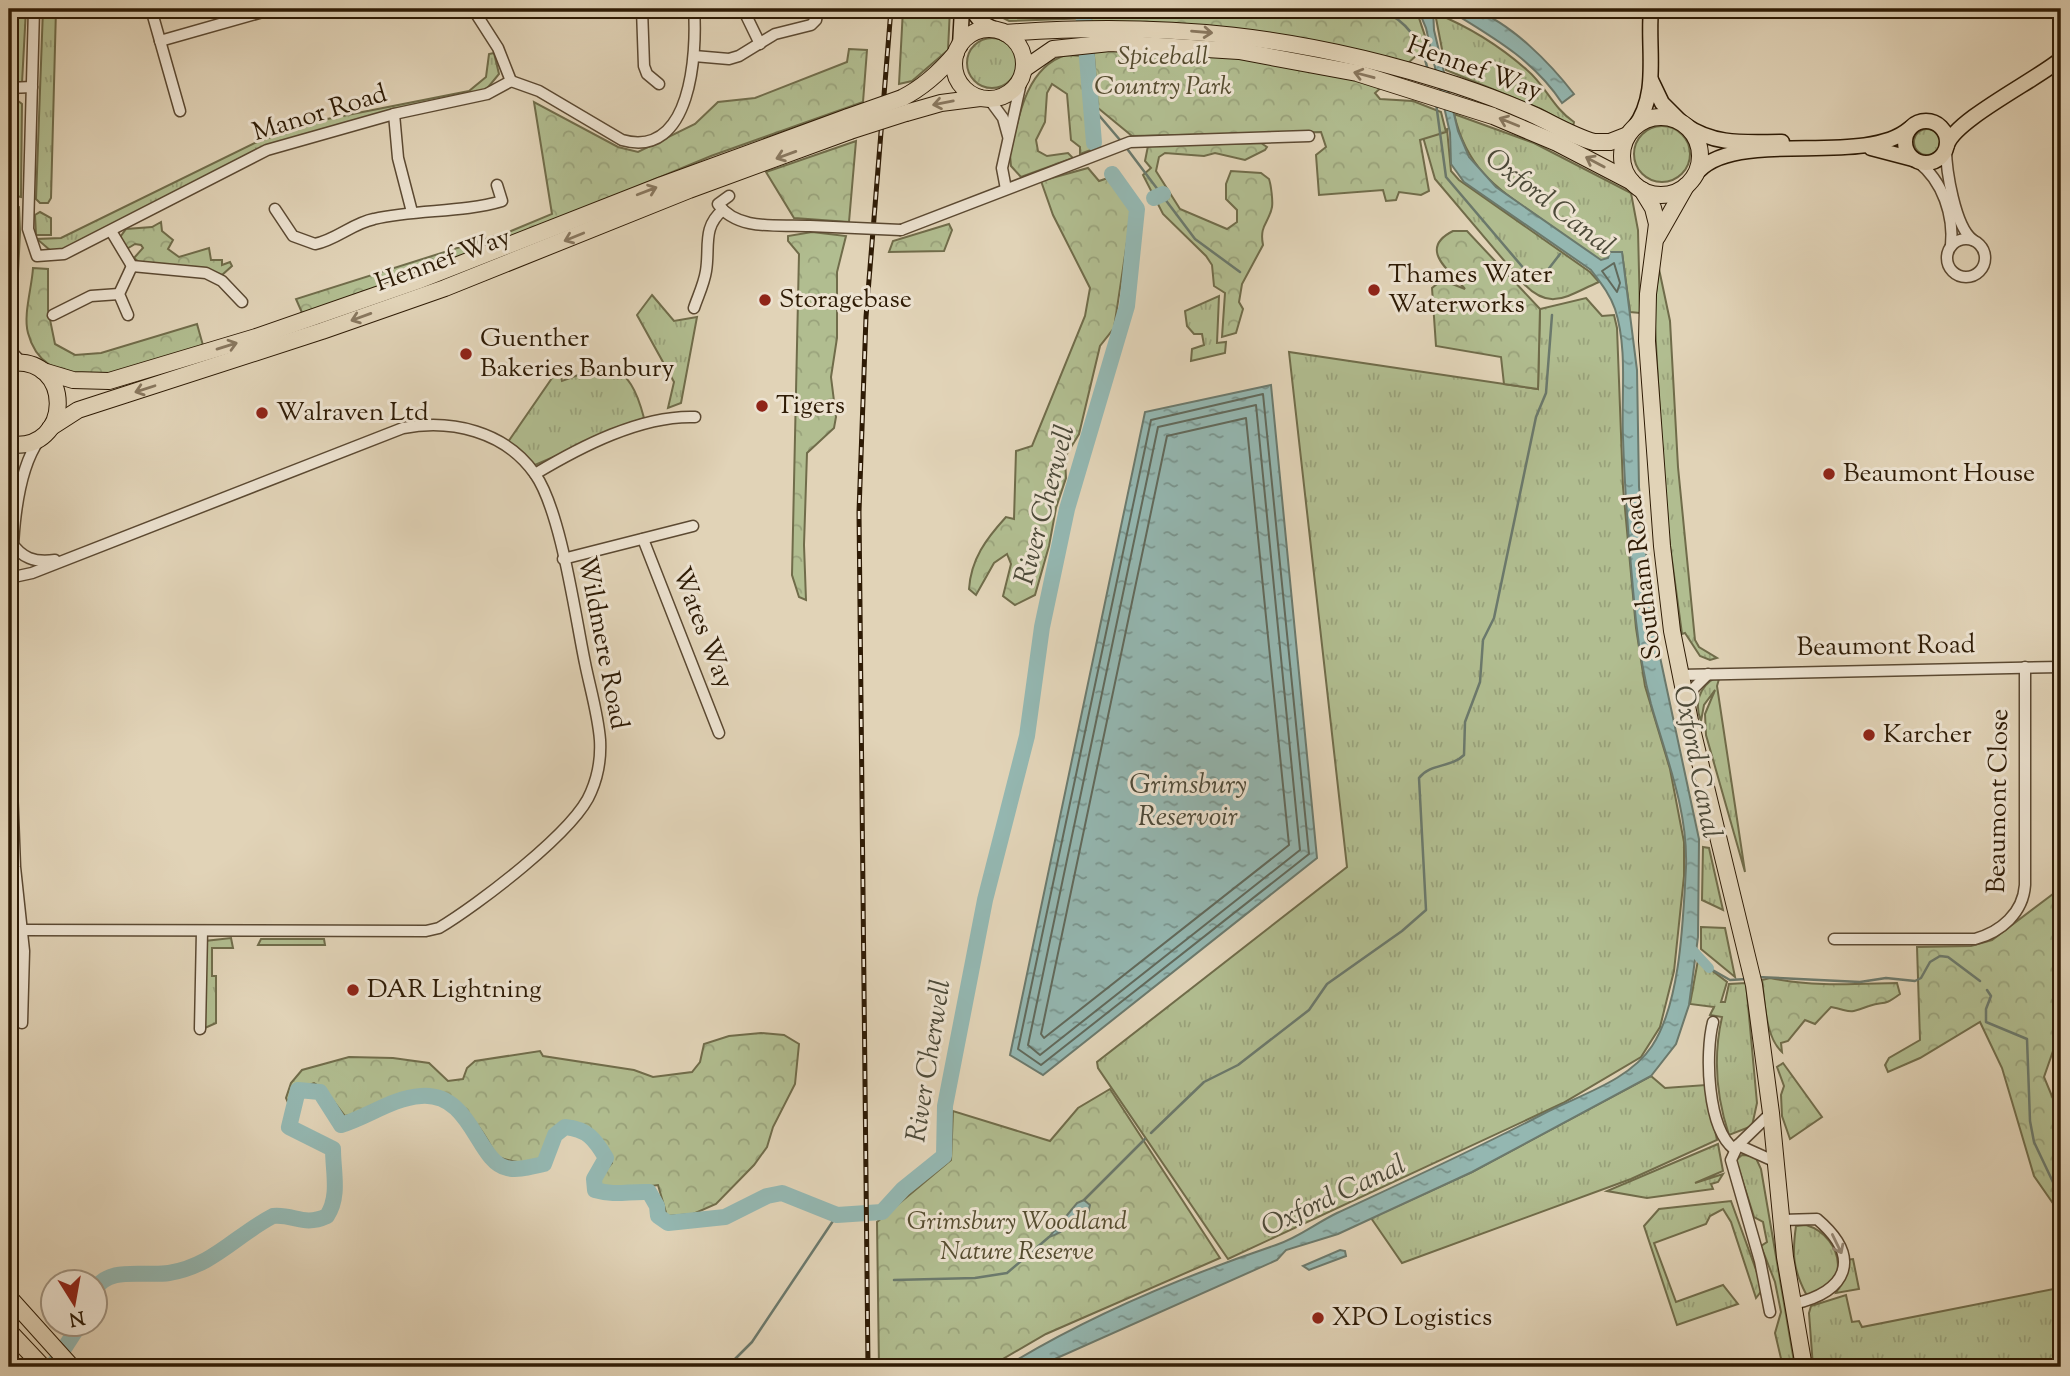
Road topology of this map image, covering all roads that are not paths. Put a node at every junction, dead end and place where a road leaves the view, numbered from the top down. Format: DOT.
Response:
graph roads {
  1 [pos="34,9"];
  2 [pos="150,9"];
  3 [pos="273,9"];
  4 [pos="472,9"];
  5 [pos="642,9"];
  6 [pos="694,9"];
  7 [pos="743,9"];
  8 [pos="818,9"];
  9 [pos="962,9"];
  10 [pos="971,9"];
  11 [pos="1651,9"];
  12 [pos="244,13"];
  13 [pos="1000,31"];
  14 [pos="1110,35"];
  15 [pos="160,41"];
  16 [pos="760,44"];
  17 [pos="958,48"];
  18 [pos="694,56"];
  19 [pos="2061,59"];
  20 [pos="1023,73"];
  21 [pos="1651,79"];
  22 [pos="510,81"];
  23 [pos="659,83"];
  24 [pos="32,87"];
  25 [pos="9,88"];
  26 [pos="986,99"];
  27 [pos="904,106"];
  28 [pos="180,111"];
  29 [pos="394,114"];
  30 [pos="1975,114"];
  31 [pos="1927,121"];
  32 [pos="849,124"];
  33 [pos="1684,124"];
  34 [pos="1909,129"];
  35 [pos="1631,132"];
  36 [pos="1310,136"];
  37 [pos="1009,139"];
  38 [pos="1804,146"];
  39 [pos="1862,146"];
  40 [pos="1947,146"];
  41 [pos="1915,161"];
  42 [pos="1691,180"];
  43 [pos="497,185"];
  44 [pos="1637,186"];
  45 [pos="1006,189"];
  46 [pos="729,196"];
  47 [pos="275,209"];
  48 [pos="723,210"];
  49 [pos="412,212"];
  50 [pos="111,231"];
  51 [pos="1657,237"];
  52 [pos="1973,240"];
  53 [pos="1951,246"];
  54 [pos="132,266"];
  55 [pos="119,294"];
  56 [pos="242,302"];
  57 [pos="694,308"];
  58 [pos="53,315"];
  59 [pos="128,315"];
  60 [pos="9,349"];
  61 [pos="15,363"];
  62 [pos="43,371"];
  63 [pos="695,417"];
  64 [pos="47,432"];
  65 [pos="9,444"];
  66 [pos="535,474"];
  67 [pos="693,526"];
  68 [pos="643,539"];
  69 [pos="10,541"];
  70 [pos="68,557"];
  71 [pos="563,559"];
  72 [pos="9,578"];
  73 [pos="1676,650"];
  74 [pos="2025,667"];
  75 [pos="2061,667"];
  76 [pos="1711,673"];
  77 [pos="1681,675"];
  78 [pos="9,702"];
  79 [pos="9,709"];
  80 [pos="1688,711"];
  81 [pos="719,733"];
  82 [pos="22,930"];
  83 [pos="202,931"];
  84 [pos="1834,939"];
  85 [pos="1713,1022"];
  86 [pos="22,1023"];
  87 [pos="200,1029"];
  88 [pos="1771,1113"];
  89 [pos="1736,1147"];
  90 [pos="1776,1162"];
  91 [pos="1782,1220"];
  92 [pos="9,1296"];
  93 [pos="1793,1304"];
  94 [pos="1770,1312"];
  95 [pos="9,1331"];
  96 [pos="38,1362"];
  97 [pos="72,1367"];
  98 [pos="1804,1367"];
  1 -- 24 [label="street"];
  2 -- 15 [label="street"];
  3 -- 12 [label="street"];
  4 -- 22 [label="street"];
  5 -- 23 [label="street"];
  6 -- 18 [label="street"];
  7 -- 16 [label="street"];
  8 -- 16 [label="street"];
  9 -- 17 [label="main road"];
  10 -- 13 [label="main road"];
  11 -- 21 [label="main road"];
  12 -- 15 [label="street"];
  13 -- 14 [label="highway, Hennef Way"];
  13 -- 17 [label="highway"];
  13 -- 20 [label="highway"];
  14 -- 20 [label="highway, Hennef Way"];
  14 -- 35 [label="highway, Hennef Way, one-way"];
  44 -- 14 [label="highway, Hennef Way, one-way"];
  15 -- 28 [label="street"];
  16 -- 18 [label="street"];
  17 -- 26 [label="highway"];
  17 -- 27 [label="highway"];
  18 -- 22 [label="street"];
  19 -- 30 [label="main road"];
  20 -- 26 [label="highway"];
  20 -- 37 [label="street"];
  21 -- 33 [label="main road"];
  21 -- 35 [label="main road"];
  22 -- 29 [label="street, Manor Road"];
  24 -- 25 [label="street"];
  24 -- 50 [label="street, Manor Road"];
  26 -- 27 [label="highway, one-way"];
  26 -- 37 [label="street"];
  27 -- 32 [label="highway, bridge"];
  29 -- 49 [label="street"];
  29 -- 50 [label="street, Manor Road"];
  30 -- 31 [label="main road"];
  30 -- 40 [label="main road"];
  31 -- 34 [label="main road"];
  31 -- 40 [label="main road"];
  62 -- 32 [label="highway, Hennef Way, one-way"];
  32 -- 64 [label="highway, Hennef Way, one-way"];
  33 -- 35 [label="highway"];
  33 -- 38 [label="main road"];
  33 -- 42 [label="highway"];
  34 -- 39 [label="main road"];
  34 -- 41 [label="main road"];
  35 -- 44 [label="highway"];
  36 -- 45 [label="street"];
  37 -- 45 [label="street"];
  38 -- 39 [label="main road"];
  38 -- 42 [label="main road"];
  39 -- 41 [label="main road"];
  40 -- 41 [label="main road"];
  40 -- 52 [label="street"];
  41 -- 53 [label="street"];
  42 -- 44 [label="highway"];
  42 -- 51 [label="highway, Southam Road"];
  43 -- 49 [label="street"];
  44 -- 51 [label="highway, Southam Road"];
  45 -- 48 [label="street, bridge"];
  46 -- 48 [label="street"];
  47 -- 49 [label="street"];
  48 -- 57 [label="street"];
  50 -- 54 [label="street"];
  51 -- 73 [label="highway, Southam Road"];
  52 -- 53 [label="street"];
  52 -- 53 [label="street"];
  54 -- 55 [label="street"];
  54 -- 56 [label="street"];
  55 -- 58 [label="street"];
  55 -- 59 [label="street"];
  60 -- 61 [label="street"];
  61 -- 62 [label="highway, Hennef Way"];
  62 -- 64 [label="highway"];
  63 -- 66 [label="street"];
  64 -- 65 [label="highway, Hennef Way"];
  64 -- 69 [label="street"];
  66 -- 70 [label="street, Wildmere Road"];
  66 -- 71 [label="street, Wildmere Road"];
  67 -- 68 [label="street, Wates Way"];
  68 -- 71 [label="street, Wates Way"];
  68 -- 81 [label="street, Wates Way"];
  69 -- 70 [label="street, Wildmere Road"];
  69 -- 72 [label="street"];
  70 -- 72 [label="street, Wildmere Road"];
  71 -- 83 [label="street, Wildmere Road"];
  72 -- 78 [label="street"];
  73 -- 76 [label="street"];
  73 -- 77 [label="highway, Southam Road"];
  74 -- 75 [label="street, Beaumont Road"];
  74 -- 76 [label="street, Beaumont Road"];
  74 -- 84 [label="street, Beaumont Close"];
  76 -- 77 [label="street, Beaumont Road"];
  76 -- 80 [label="street"];
  77 -- 80 [label="highway, Southam Road"];
  79 -- 82 [label="street"];
  80 -- 88 [label="highway, Southam Road"];
  82 -- 83 [label="street, Wildmere Road"];
  82 -- 86 [label="street"];
  83 -- 87 [label="street"];
  85 -- 89 [label="street"];
  88 -- 89 [label="street"];
  88 -- 90 [label="highway, Southam Road"];
  89 -- 90 [label="street"];
  89 -- 94 [label="street"];
  90 -- 91 [label="highway, Southam Road"];
  91 -- 93 [label="highway, Southam Road"];
  91 -- 93 [label="street, one-way"];
  92 -- 97 [label="highway"];
  93 -- 98 [label="highway, Southam Road"];
  95 -- 96 [label="highway"];
}
